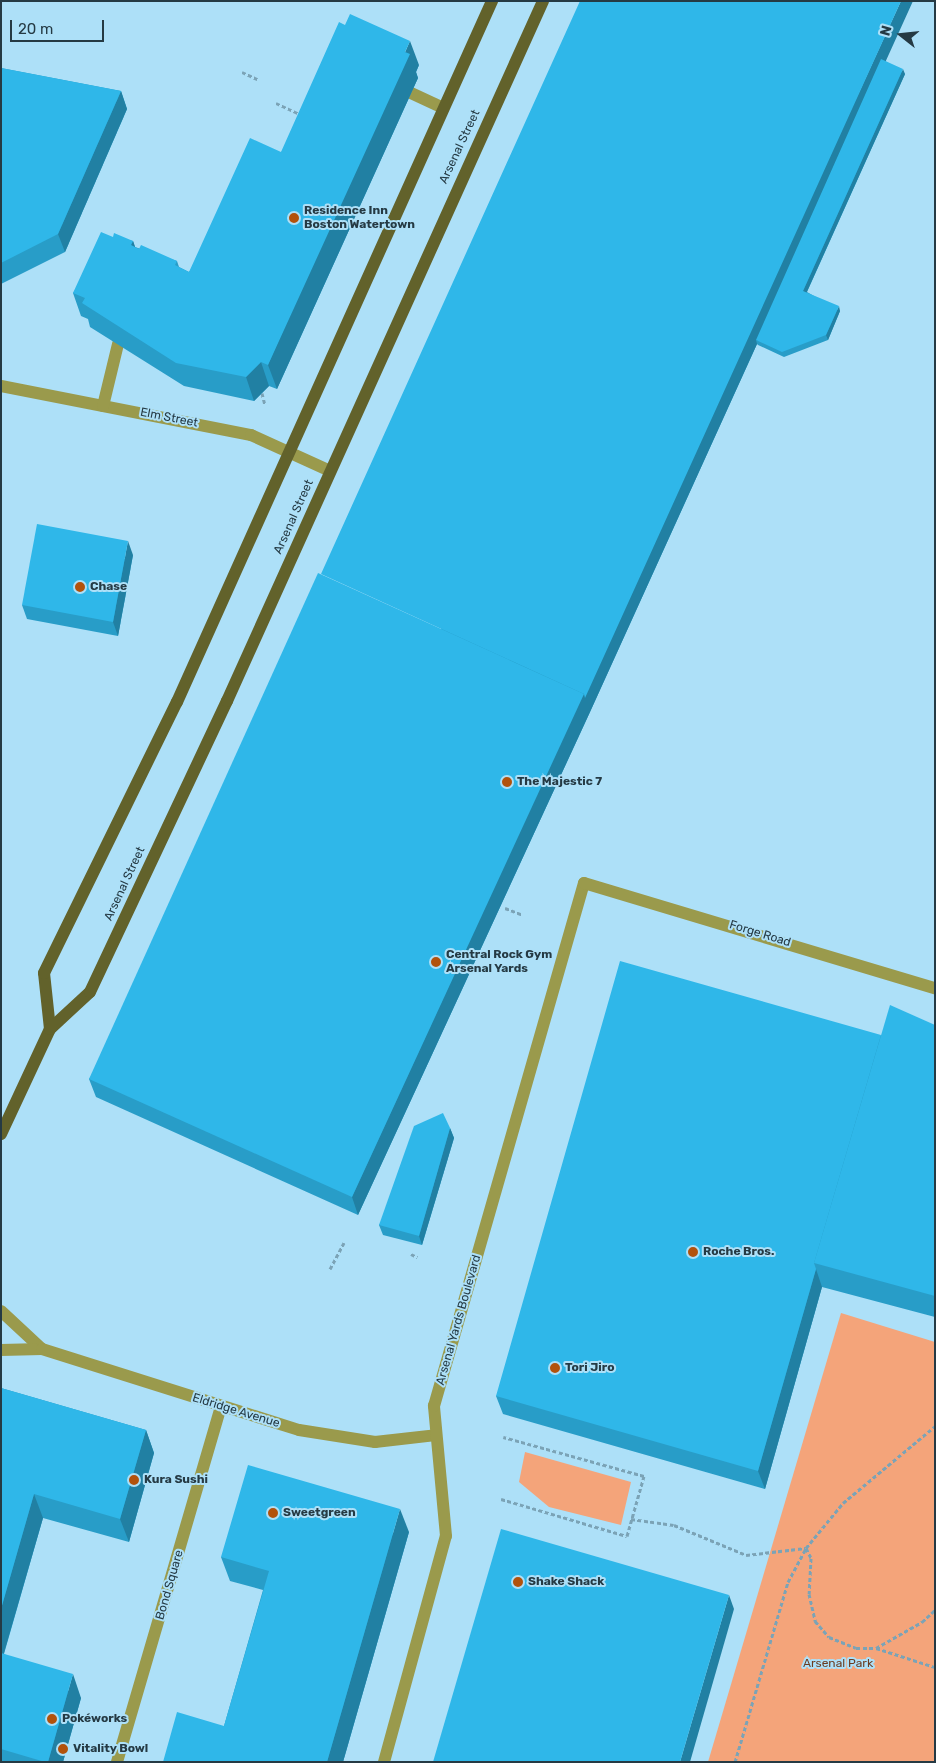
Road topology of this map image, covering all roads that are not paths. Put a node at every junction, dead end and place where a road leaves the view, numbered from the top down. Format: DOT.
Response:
graph roads {
  1 [pos="492,1"];
  2 [pos="543,1"];
  3 [pos="411,93"];
  4 [pos="443,108"];
  5 [pos="118,344"];
  6 [pos="1,386"];
  7 [pos="103,406"];
  8 [pos="288,452"];
  9 [pos="330,470"];
  10 [pos="584,883"];
  11 [pos="935,988"];
  12 [pos="50,1029"];
  13 [pos="1,1134"];
  14 [pos="1,1311"];
  15 [pos="42,1349"];
  16 [pos="1,1350"];
  17 [pos="221,1407"];
  18 [pos="436,1435"];
  19 [pos="117,1762"];
  20 [pos="384,1762"];
  1 -- 4 [label="main road"];
  2 -- 9 [label="main road, Arsenal Street"];
  3 -- 4 [label="street"];
  4 -- 8 [label="main road"];
  5 -- 7 [label="street"];
  6 -- 7 [label="street, Elm Street"];
  7 -- 8 [label="street, Elm Street"];
  8 -- 9 [label="street, Elm Street"];
  8 -- 12 [label="main road"];
  9 -- 12 [label="main road, Arsenal Street"];
  10 -- 11 [label="street, Forge Road"];
  10 -- 18 [label="street, Arsenal Yards Boulevard"];
  12 -- 13 [label="main road, Arsenal Street"];
  14 -- 15 [label="street, Eldridge Avenue"];
  15 -- 16 [label="street, Eldridge Avenue"];
  15 -- 17 [label="street, Eldridge Avenue"];
  17 -- 18 [label="street, Eldridge Avenue"];
  17 -- 19 [label="street, Bond Square"];
  18 -- 20 [label="street, Arsenal Yards Boulevard"];
}
